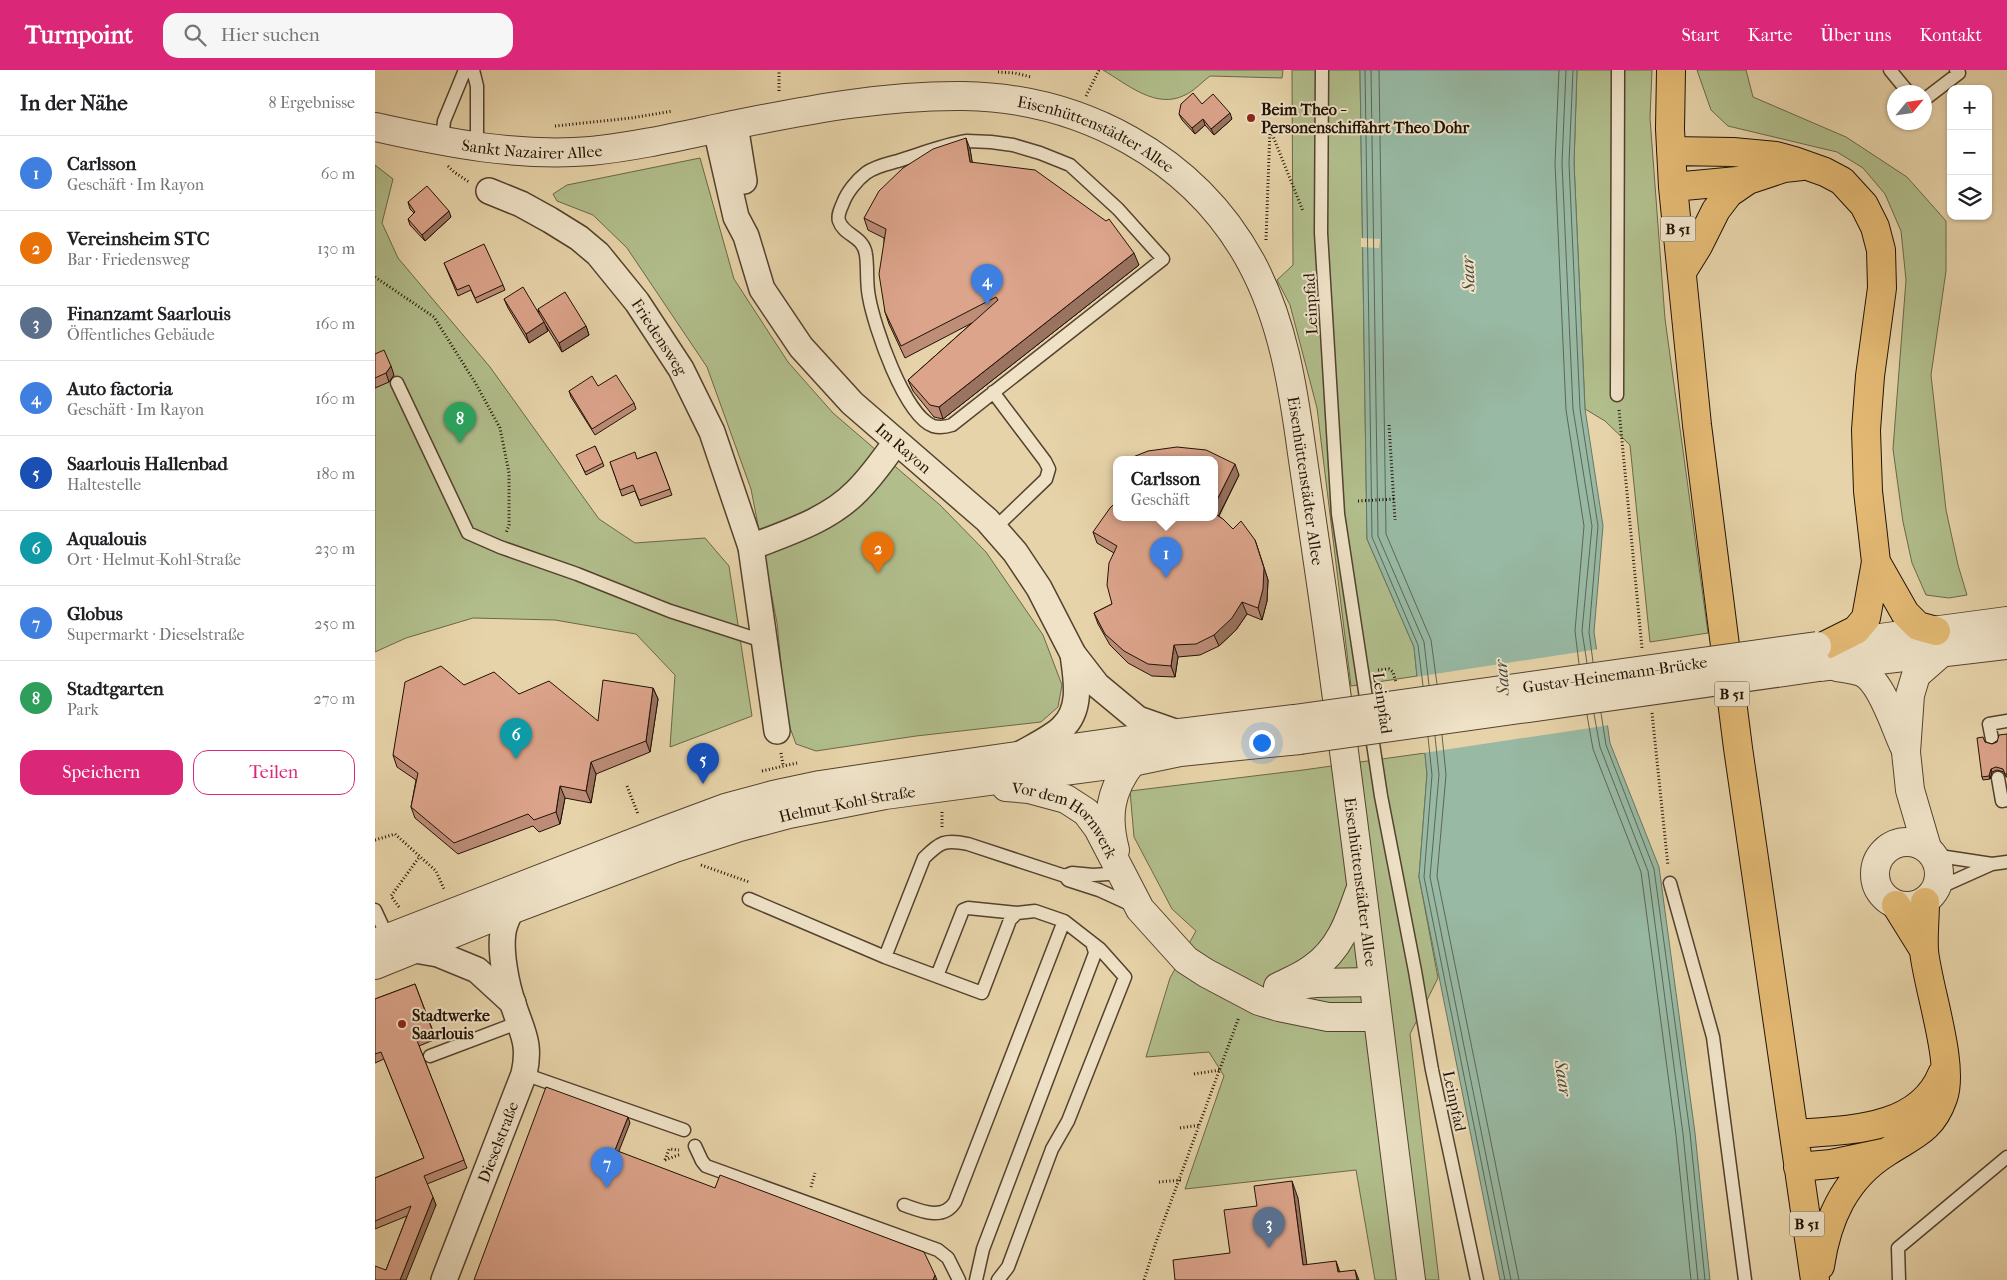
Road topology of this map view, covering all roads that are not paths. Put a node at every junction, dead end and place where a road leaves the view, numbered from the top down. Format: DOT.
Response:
graph roads {
  1 [pos="465,70"];
  2 [pos="473,70"];
  3 [pos="1322,70"];
  4 [pos="1619,70"];
  5 [pos="1671,70"];
  6 [pos="1890,70"];
  7 [pos="1956,70"];
  8 [pos="1902,85"];
  9 [pos="1932,94"];
  10 [pos="375,127"];
  11 [pos="725,127"];
  12 [pos="690,135"];
  13 [pos="442,142"];
  14 [pos="477,146"];
  15 [pos="1671,151"];
  16 [pos="1807,166"];
  17 [pos="1748,180"];
  18 [pos="729,184"];
  19 [pos="1673,187"];
  20 [pos="489,191"];
  21 [pos="746,236"];
  22 [pos="1682,272"];
  23 [pos="397,383"];
  24 [pos="993,392"];
  25 [pos="1617,395"];
  26 [pos="896,442"];
  27 [pos="994,529"];
  28 [pos="751,547"];
  29 [pos="1876,562"];
  30 [pos="2007,621"];
  31 [pos="766,642"];
  32 [pos="1939,642"];
  33 [pos="2007,645"];
  34 [pos="1073,654"];
  35 [pos="1823,656"];
  36 [pos="2007,721"];
  37 [pos="1297,729"];
  38 [pos="777,731"];
  39 [pos="1178,733"];
  40 [pos="1992,739"];
  41 [pos="1906,752"];
  42 [pos="1018,756"];
  43 [pos="1132,762"];
  44 [pos="1998,778"];
  45 [pos="965,783"];
  46 [pos="1910,790"];
  47 [pos="2007,800"];
  48 [pos="1897,843"];
  49 [pos="1930,852"];
  50 [pos="2007,862"];
  51 [pos="1992,864"];
  52 [pos="1122,873"];
  53 [pos="1065,876"];
  54 [pos="1670,883"];
  55 [pos="1361,889"];
  56 [pos="1931,895"];
  57 [pos="749,899"];
  58 [pos="1897,905"];
  59 [pos="1140,909"];
  60 [pos="375,910"];
  61 [pos="511,910"];
  62 [pos="1017,913"];
  63 [pos="1065,921"];
  64 [pos="382,941"];
  65 [pos="1093,943"];
  66 [pos="415,950"];
  67 [pos="1924,950"];
  68 [pos="885,957"];
  69 [pos="375,965"];
  70 [pos="937,976"];
  71 [pos="1372,982"];
  72 [pos="1278,987"];
  73 [pos="1245,992"];
  74 [pos="516,1013"];
  75 [pos="1377,1017"];
  76 [pos="430,1056"];
  77 [pos="1945,1061"];
  78 [pos="523,1074"];
  79 [pos="684,1130"];
  80 [pos="1794,1134"];
  81 [pos="695,1147"];
  82 [pos="1887,1152"];
  83 [pos="2007,1157"];
  84 [pos="1798,1167"];
  85 [pos="904,1205"];
  86 [pos="444,1280"];
  87 [pos="959,1280"];
  88 [pos="976,1280"];
  89 [pos="998,1280"];
  90 [pos="1411,1280"];
  91 [pos="1477,1280"];
  92 [pos="1745,1280"];
  93 [pos="1817,1280"];
  94 [pos="1899,1280"];
  1 -- 13 [label="lane"];
  2 -- 14 [label="lane"];
  3 -- 91 [label="lane, Leinpfad"];
  4 -- 25 [label="lane"];
  5 -- 15 [label="main road, B 51"];
  6 -- 8 [label="lane"];
  7 -- 9 [label="lane"];
  10 -- 13 [label="street, Sankt Nazairer Allee"];
  11 -- 12 [label="street, Eisenhüttenstädter Allee"];
  11 -- 18 [label="street, Im Rayon"];
  11 -- 21 [label="street, Im Rayon"];
  11 -- 55 [label="street, Eisenhüttenstädter Allee"];
  12 -- 14 [label="street, Sankt Nazairer Allee"];
  12 -- 18 [label="street, Im Rayon"];
  13 -- 14 [label="street, Sankt Nazairer Allee"];
  15 -- 16 [label="main road"];
  15 -- 19 [label="main road, B 51"];
  16 -- 17 [label="main road"];
  16 -- 29 [label="main road"];
  17 -- 19 [label="main road"];
  17 -- 22 [label="main road"];
  18 -- 21 [label="street, Im Rayon"];
  19 -- 22 [label="main road, B 51"];
  20 -- 28 [label="street, Friedensweg"];
  21 -- 26 [label="street, Im Rayon"];
  22 -- 80 [label="main road, B 51"];
  23 -- 31 [label="lane"];
  24 -- 24 [label="lane"];
  24 -- 27 [label="lane"];
  26 -- 27 [label="street, Im Rayon"];
  26 -- 28 [label="street"];
  27 -- 34 [label="street, Im Rayon"];
  28 -- 31 [label="street, Friedensweg"];
  29 -- 32 [label="main road"];
  29 -- 35 [label="main road"];
  30 -- 32 [label="street"];
  31 -- 38 [label="street, Friedensweg"];
  32 -- 33 [label="street"];
  32 -- 35 [label="street, Gustav-Heinemann-Brücke"];
  32 -- 41 [label="street"];
  34 -- 39 [label="street, Im Rayon"];
  34 -- 42 [label="street, Im Rayon"];
  35 -- 37 [label="street, Gustav-Heinemann-Brücke, bridge"];
  35 -- 41 [label="street"];
  36 -- 40 [label="lane"];
  37 -- 39 [label="street, Helmut-Kohl-Straße"];
  37 -- 43 [label="street, Helmut-Kohl-Straße"];
  39 -- 42 [label="street, Helmut-Kohl-Straße"];
  41 -- 46 [label="street"];
  42 -- 64 [label="street, Helmut-Kohl-Straße"];
  43 -- 45 [label="street, Helmut-Kohl-Straße"];
  43 -- 52 [label="street, Vor dem Hornwerk"];
  44 -- 47 [label="lane"];
  45 -- 52 [label="street, Vor dem Hornwerk"];
  45 -- 61 [label="street, Helmut-Kohl-Straße"];
  46 -- 48 [label="street"];
  46 -- 49 [label="street"];
  48 -- 49 [label="street"];
  48 -- 58 [label="street"];
  49 -- 51 [label="lane"];
  49 -- 56 [label="street"];
  50 -- 51 [label="lane"];
  51 -- 56 [label="lane"];
  52 -- 53 [label="lane"];
  52 -- 59 [label="street, Vor dem Hornwerk"];
  53 -- 59 [label="lane"];
  53 -- 68 [label="lane"];
  54 -- 92 [label="lane"];
  55 -- 71 [label="street, Eisenhüttenstädter Allee"];
  55 -- 72 [label="street"];
  56 -- 58 [label="street"];
  56 -- 67 [label="main road"];
  57 -- 68 [label="lane"];
  58 -- 67 [label="main road"];
  59 -- 73 [label="street, Vor dem Hornwerk"];
  60 -- 64 [label="lane"];
  61 -- 66 [label="street, Helmut-Kohl-Straße"];
  61 -- 74 [label="street, Dieselstraße"];
  62 -- 63 [label="lane"];
  62 -- 70 [label="lane"];
  62 -- 70 [label="lane"];
  63 -- 65 [label="lane"];
  63 -- 85 [label="lane"];
  65 -- 88 [label="lane"];
  65 -- 89 [label="lane"];
  66 -- 69 [label="street, Helmut-Kohl-Straße"];
  66 -- 74 [label="street"];
  67 -- 77 [label="main road"];
  68 -- 70 [label="lane"];
  71 -- 72 [label="street"];
  71 -- 75 [label="street, Eisenhüttenstädter Allee"];
  72 -- 73 [label="street"];
  73 -- 75 [label="street, Vor dem Hornwerk"];
  74 -- 76 [label="lane"];
  74 -- 78 [label="street, Dieselstraße"];
  75 -- 90 [label="street, Eisenhüttenstädter Allee"];
  77 -- 80 [label="main road"];
  77 -- 82 [label="main road"];
  78 -- 79 [label="lane"];
  78 -- 86 [label="street, Dieselstraße"];
  80 -- 84 [label="main road, B 51"];
  81 -- 87 [label="lane"];
  82 -- 84 [label="main road"];
  82 -- 93 [label="main road"];
  83 -- 94 [label="lane"];
  84 -- 93 [label="main road, B 51"];
}
